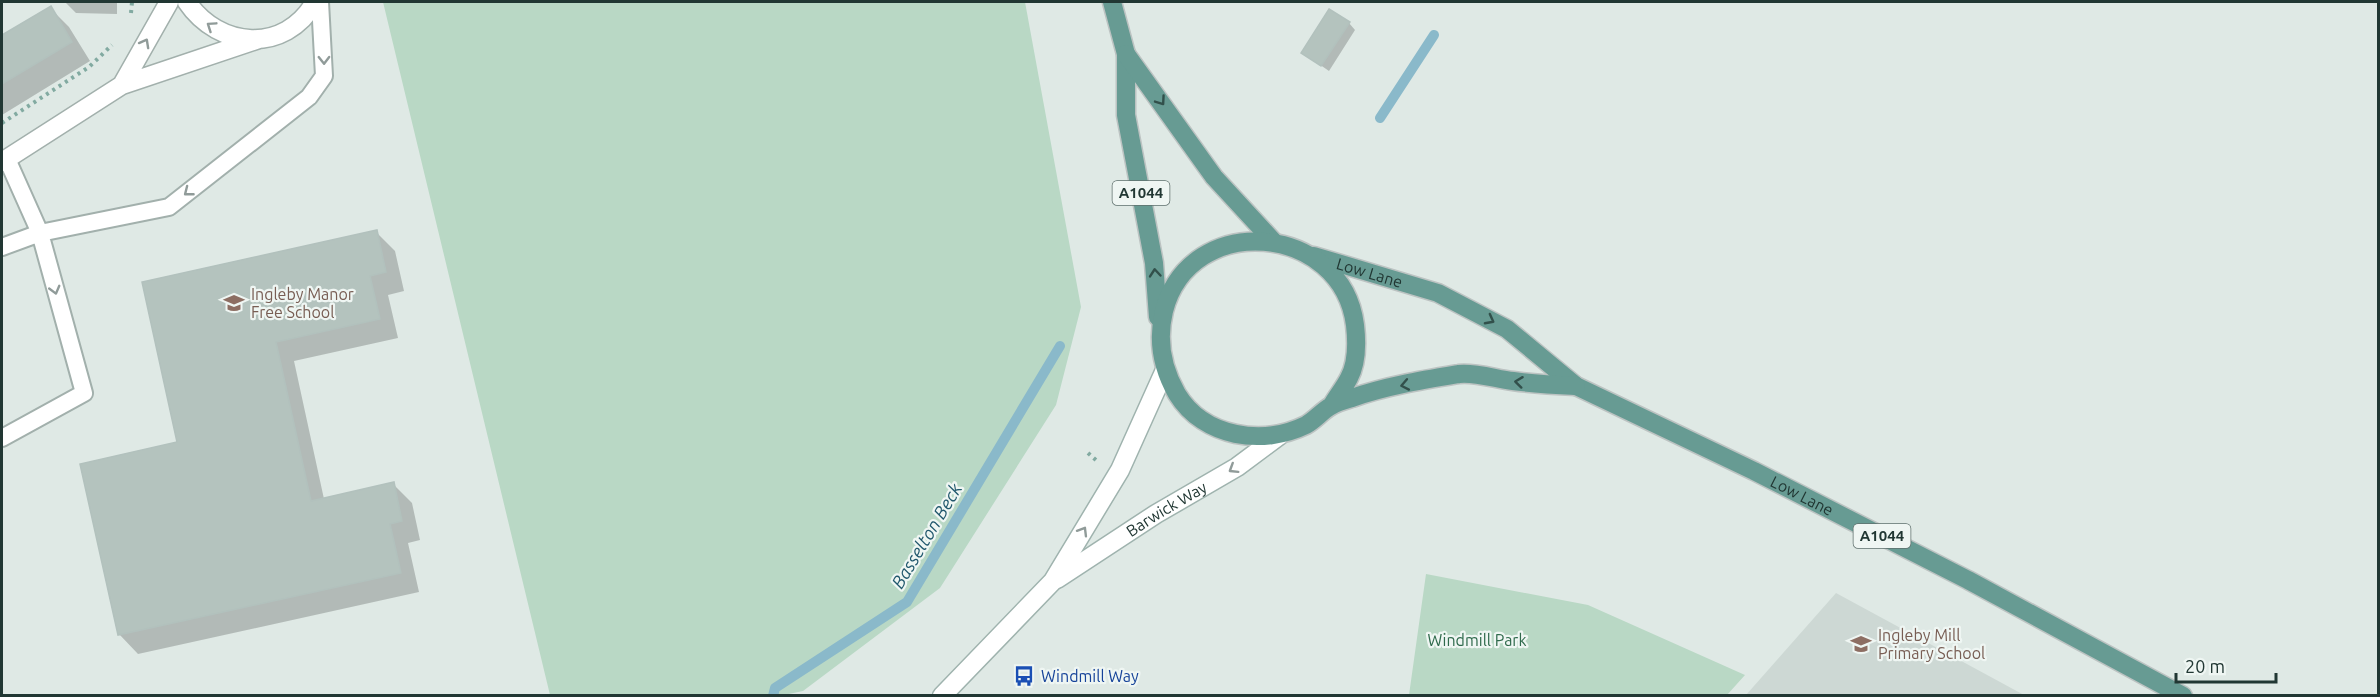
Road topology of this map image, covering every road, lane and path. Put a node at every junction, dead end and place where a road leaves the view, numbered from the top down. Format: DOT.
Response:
graph roads {
  1 [pos="132,2"];
  2 [pos="169,2"];
  3 [pos="187,2"];
  4 [pos="315,2"];
  5 [pos="321,2"];
  6 [pos="1112,2"];
  7 [pos="131,19"];
  8 [pos="259,39"];
  9 [pos="114,44"];
  10 [pos="1126,54"];
  11 [pos="122,85"];
  12 [pos="2,123"];
  13 [pos="4,161"];
  14 [pos="40,233"];
  15 [pos="1273,241"];
  16 [pos="2,247"];
  17 [pos="1314,256"];
  18 [pos="1160,331"];
  19 [pos="1165,370"];
  20 [pos="1576,386"];
  21 [pos="1332,405"];
  22 [pos="1280,435"];
  23 [pos="2,438"];
  24 [pos="1053,581"];
  25 [pos="942,696"];
  26 [pos="2183,696"];
  1 -- 7 [label="path"];
  11 -- 2 [label="street, one-way"];
  8 -- 3 [label="street, one-way"];
  4 -- 8 [label="street"];
  5 -- 14 [label="lane, one-way"];
  6 -- 10 [label="main road, A1044"];
  8 -- 11 [label="street"];
  9 -- 12 [label="path"];
  10 -- 15 [label="main road, A1044, one-way"];
  18 -- 10 [label="main road, A1044, one-way"];
  11 -- 13 [label="street"];
  13 -- 14 [label="lane"];
  14 -- 16 [label="lane"];
  14 -- 23 [label="lane, one-way"];
  15 -- 17 [label="main road"];
  15 -- 18 [label="main road"];
  17 -- 20 [label="main road, Low Lane / A1044, one-way"];
  17 -- 21 [label="main road"];
  18 -- 19 [label="main road"];
  19 -- 22 [label="main road"];
  24 -- 19 [label="street, Barwick Way, one-way"];
  20 -- 21 [label="main road, Low Lane / A1044, one-way"];
  20 -- 26 [label="main road, Low Lane / A1044"];
  21 -- 22 [label="main road"];
  22 -- 24 [label="street, Barwick Way, one-way"];
  24 -- 25 [label="street, Barwick Way"];
}
